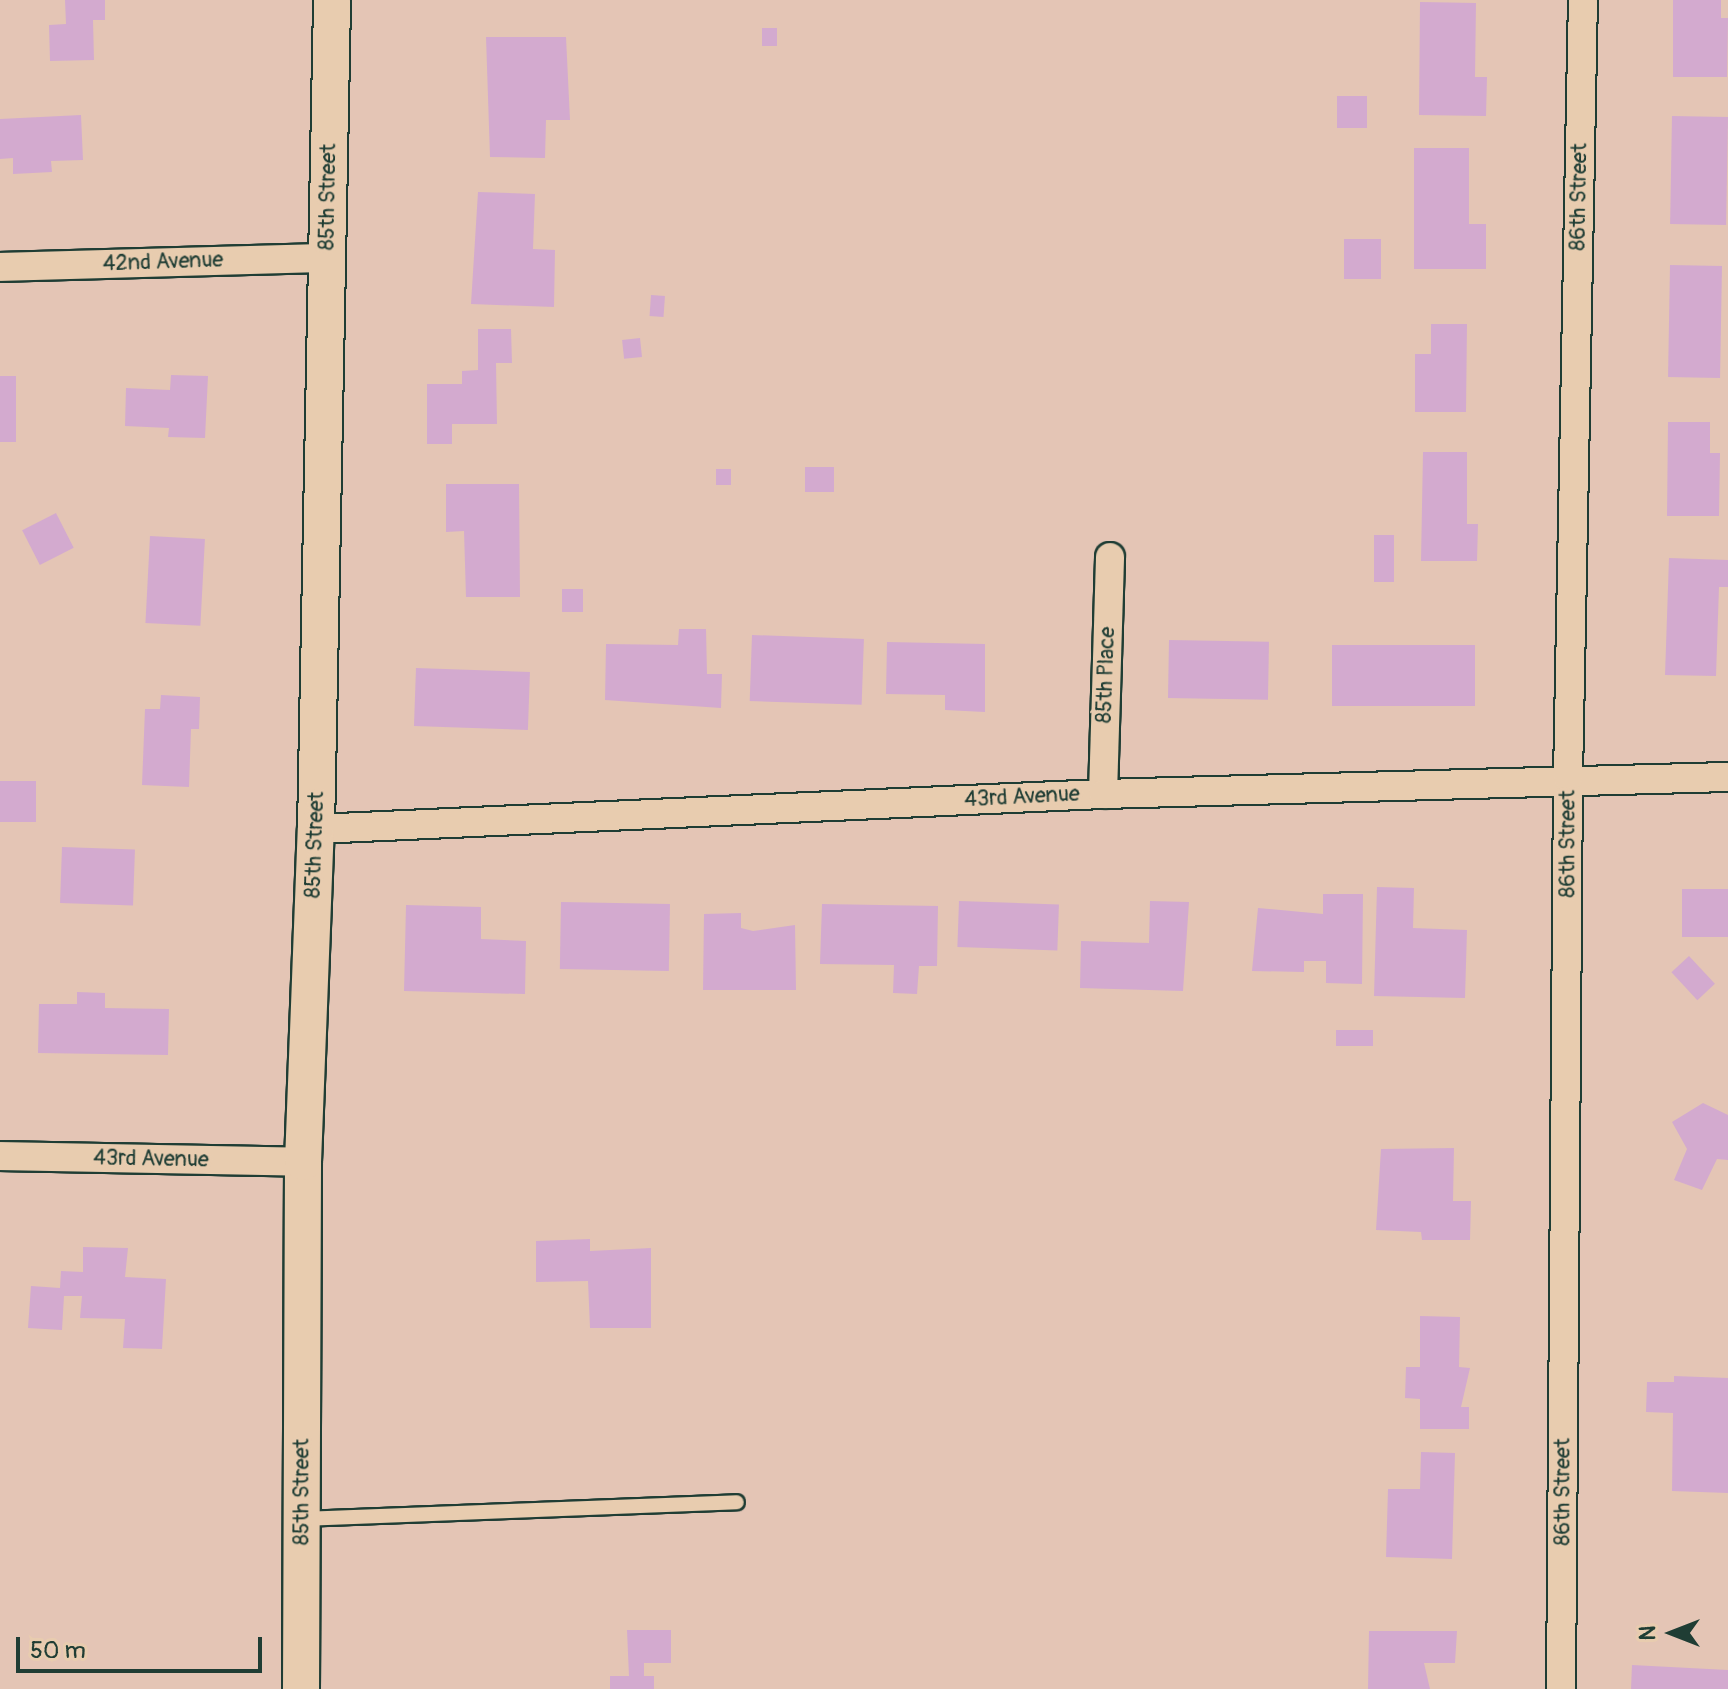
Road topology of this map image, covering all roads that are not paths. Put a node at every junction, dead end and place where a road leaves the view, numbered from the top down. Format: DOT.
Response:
graph roads {
  1 [pos="332,0"];
  2 [pos="1583,0"];
  3 [pos="326,258"];
  4 [pos="0,267"];
  5 [pos="1110,557"];
  6 [pos="1728,777"];
  7 [pos="1568,778"];
  8 [pos="1103,794"];
  9 [pos="316,829"];
  10 [pos="0,1156"];
  11 [pos="303,1162"];
  12 [pos="737,1502"];
  13 [pos="302,1519"];
  14 [pos="301,1689"];
  15 [pos="1561,1689"];
  1 -- 3 [label="street, 85th Street"];
  2 -- 7 [label="street, 86th Street"];
  3 -- 4 [label="street, 42nd Avenue"];
  3 -- 9 [label="street, 85th Street"];
  5 -- 8 [label="street, 85th Place"];
  6 -- 7 [label="street, 43rd Avenue"];
  7 -- 8 [label="street, 43rd Avenue"];
  7 -- 15 [label="street, 86th Street"];
  8 -- 9 [label="street, 43rd Avenue"];
  9 -- 11 [label="street, 85th Street"];
  10 -- 11 [label="street, 43rd Avenue"];
  11 -- 13 [label="street, 85th Street"];
  12 -- 13 [label="lane"];
  13 -- 14 [label="street, 85th Street"];
}
